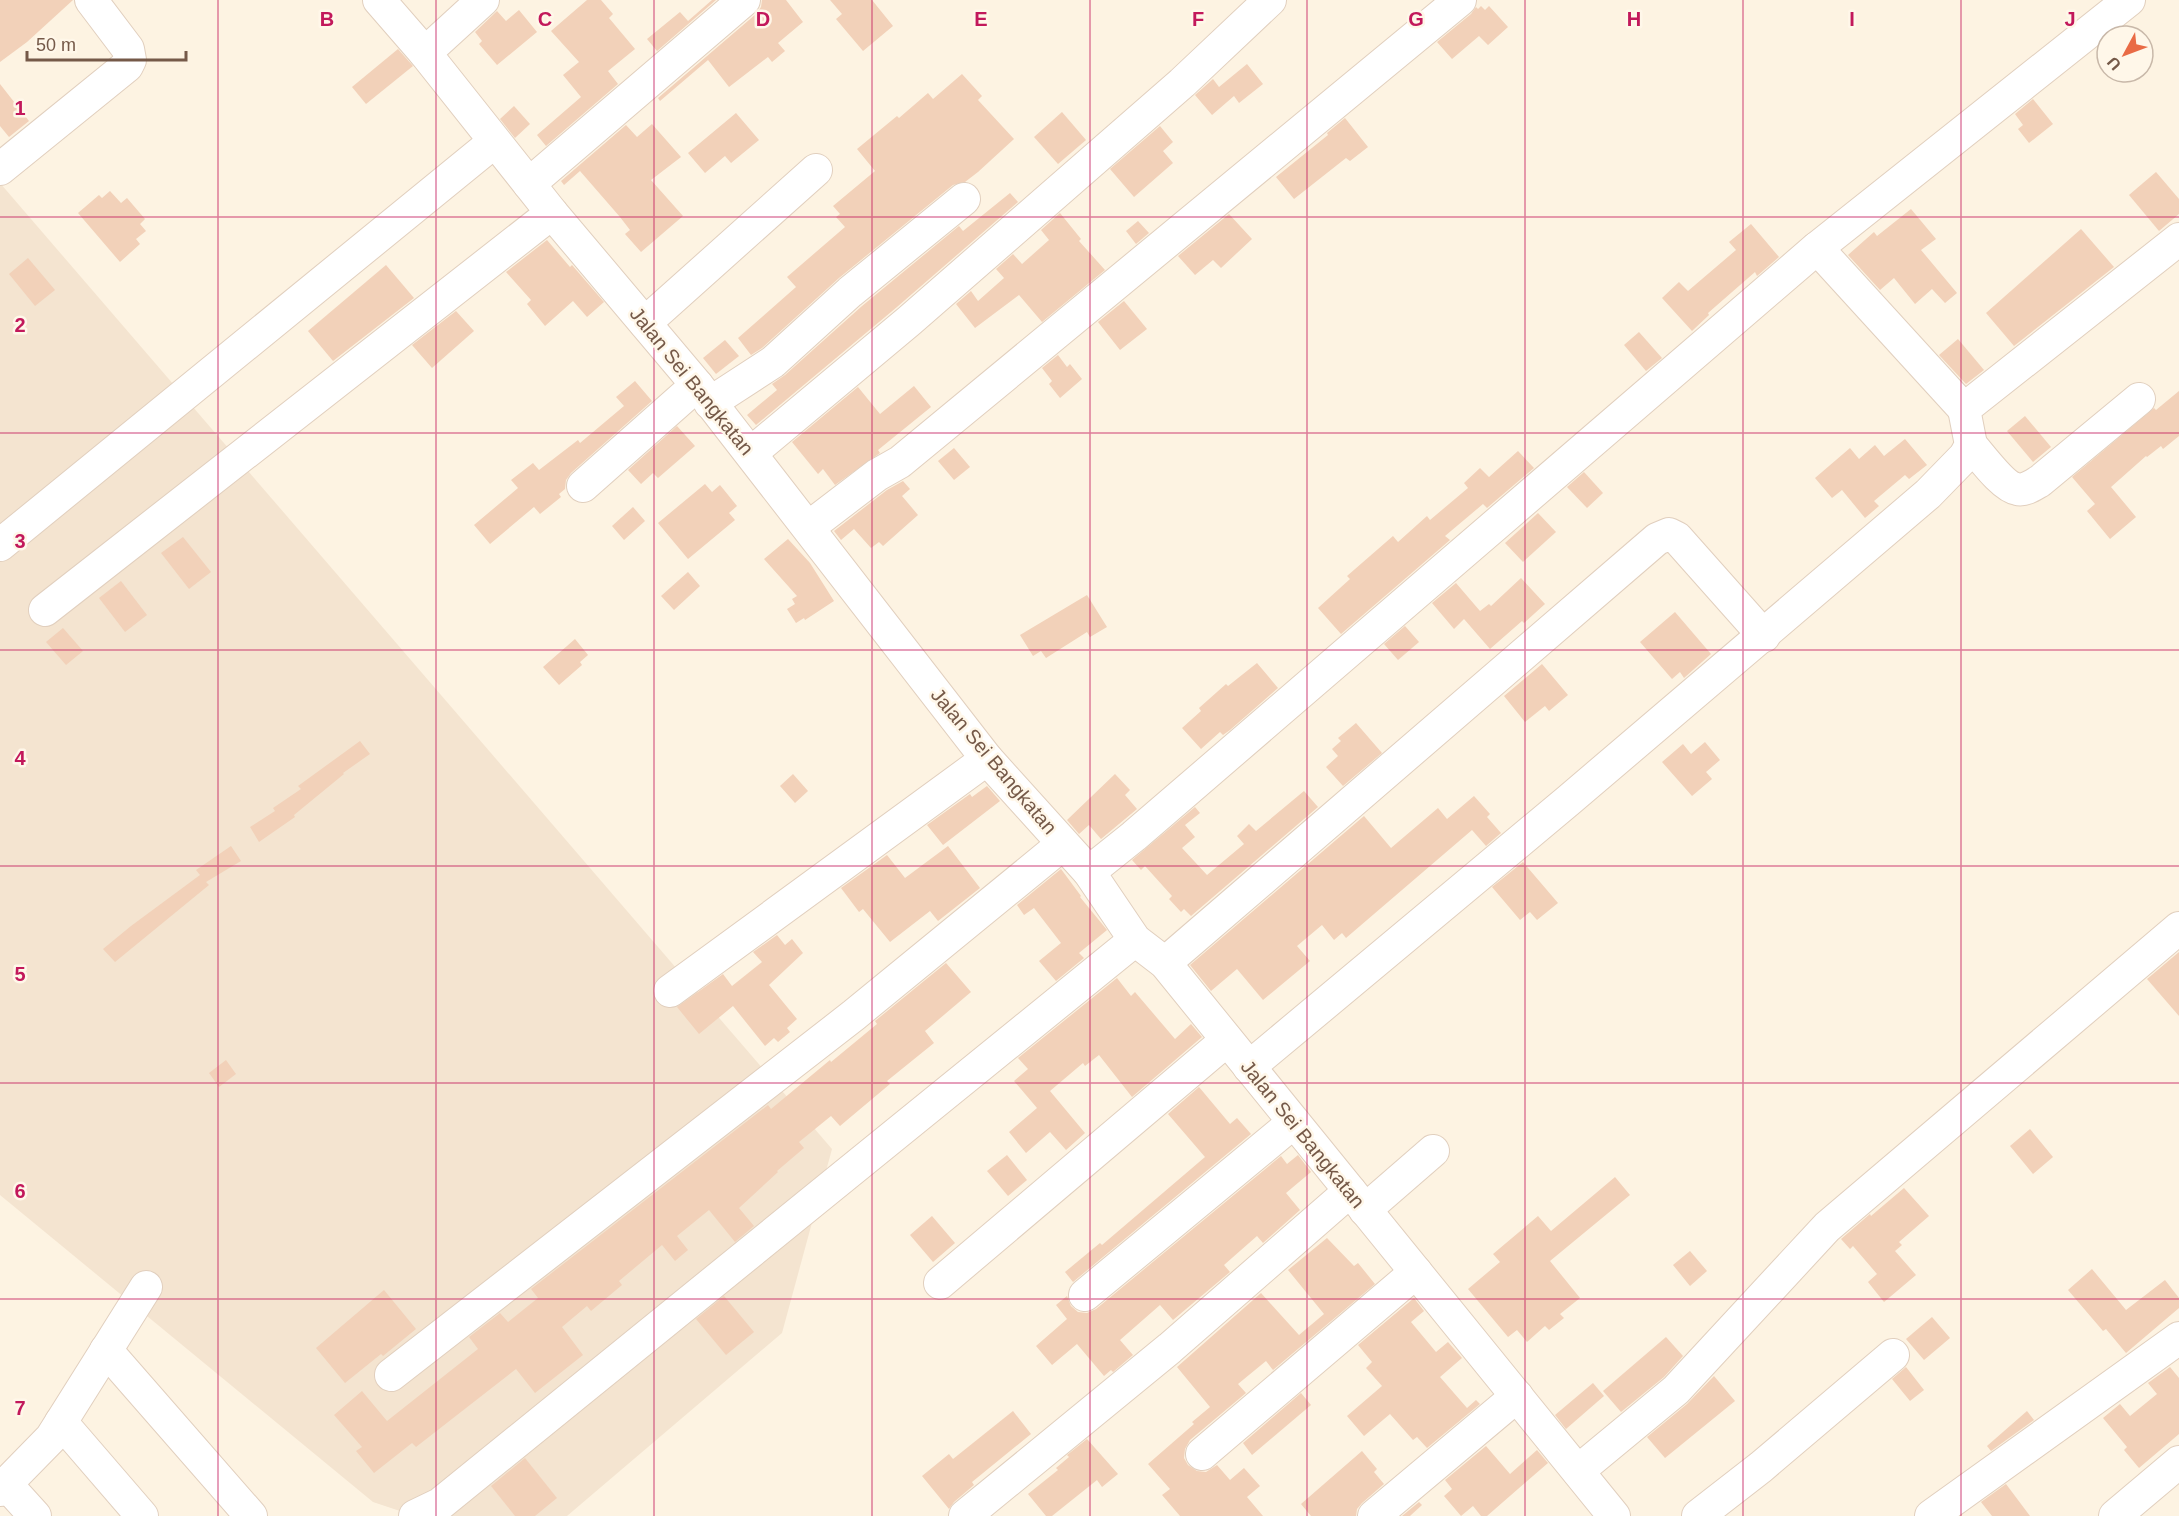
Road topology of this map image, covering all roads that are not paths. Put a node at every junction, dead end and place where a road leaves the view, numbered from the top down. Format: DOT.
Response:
graph roads {
  1 [pos="91,0"];
  2 [pos="379,0"];
  3 [pos="483,0"];
  4 [pos="744,0"];
  5 [pos="1270,0"];
  6 [pos="1460,0"];
  7 [pos="2129,0"];
  8 [pos="425,53"];
  9 [pos="494,142"];
  10 [pos="0,169"];
  11 [pos="816,170"];
  12 [pos="529,184"];
  13 [pos="964,199"];
  14 [pos="552,213"];
  15 [pos="2179,239"];
  16 [pos="1817,248"];
  17 [pos="645,322"];
  18 [pos="704,394"];
  19 [pos="2139,399"];
  20 [pos="1964,409"];
  21 [pos="1971,445"];
  22 [pos="751,453"];
  23 [pos="583,486"];
  24 [pos="809,527"];
  25 [pos="0,545"];
  26 [pos="45,610"];
  27 [pos="1764,636"];
  28 [pos="987,759"];
  29 [pos="1063,844"];
  30 [pos="1089,872"];
  31 [pos="2179,928"];
  32 [pos="1135,940"];
  33 [pos="1165,963"];
  34 [pos="670,991"];
  35 [pos="1227,1040"];
  36 [pos="1249,1067"];
  37 [pos="1294,1122"];
  38 [pos="1433,1151"];
  39 [pos="1358,1200"];
  40 [pos="1416,1272"];
  41 [pos="940,1283"];
  42 [pos="146,1287"];
  43 [pos="1085,1295"];
  44 [pos="2179,1338"];
  45 [pos="106,1350"];
  46 [pos="1893,1355"];
  47 [pos="391,1374"];
  48 [pos="1517,1396"];
  49 [pos="61,1422"];
  50 [pos="1202,1454"];
  51 [pos="2179,1462"];
  52 [pos="1578,1471"];
  53 [pos="3,1487"];
  54 [pos="35,1516"];
  55 [pos="142,1516"];
  56 [pos="251,1516"];
  57 [pos="415,1516"];
  58 [pos="965,1516"];
  59 [pos="1374,1516"];
  60 [pos="1614,1516"];
  61 [pos="1698,1516"];
  62 [pos="1931,1516"];
  63 [pos="2115,1516"];
  1 -- 10 [label="street"];
  2 -- 8 [label="street, Jalan Sei Bangkatan"];
  3 -- 8 [label="street"];
  4 -- 12 [label="street"];
  5 -- 22 [label="street"];
  6 -- 24 [label="street"];
  7 -- 16 [label="street"];
  8 -- 9 [label="street, Jalan Sei Bangkatan"];
  9 -- 12 [label="street, Jalan Sei Bangkatan"];
  9 -- 25 [label="street"];
  11 -- 17 [label="street"];
  12 -- 14 [label="street, Jalan Sei Bangkatan"];
  13 -- 18 [label="street"];
  14 -- 17 [label="street, Jalan Sei Bangkatan"];
  14 -- 26 [label="street"];
  15 -- 20 [label="street"];
  16 -- 20 [label="street"];
  16 -- 30 [label="street"];
  17 -- 18 [label="street, Jalan Sei Bangkatan"];
  18 -- 22 [label="street, Jalan Sei Bangkatan"];
  18 -- 23 [label="street"];
  19 -- 21 [label="street"];
  20 -- 21 [label="street"];
  21 -- 27 [label="street"];
  22 -- 24 [label="street, Jalan Sei Bangkatan"];
  24 -- 28 [label="street, Jalan Sei Bangkatan"];
  27 -- 33 [label="street"];
  27 -- 36 [label="street"];
  28 -- 29 [label="street, Jalan Sei Bangkatan"];
  28 -- 34 [label="street"];
  29 -- 30 [label="street, Jalan Sei Bangkatan"];
  29 -- 47 [label="street"];
  30 -- 32 [label="street, Jalan Sei Bangkatan"];
  31 -- 52 [label="street"];
  32 -- 33 [label="street, Jalan Sei Bangkatan"];
  32 -- 57 [label="street"];
  33 -- 35 [label="street, Jalan Sei Bangkatan"];
  35 -- 36 [label="street, Jalan Sei Bangkatan"];
  35 -- 41 [label="street"];
  36 -- 37 [label="street, Jalan Sei Bangkatan"];
  37 -- 39 [label="street, Jalan Sei Bangkatan"];
  37 -- 43 [label="street"];
  38 -- 39 [label="street"];
  39 -- 40 [label="street, Jalan Sei Bangkatan"];
  39 -- 58 [label="street"];
  40 -- 48 [label="street, Jalan Sei Bangkatan"];
  40 -- 50 [label="street"];
  42 -- 45 [label="street"];
  44 -- 62 [label="street"];
  45 -- 49 [label="street"];
  45 -- 56 [label="street"];
  46 -- 61 [label="street"];
  48 -- 52 [label="street, Jalan Sei Bangkatan"];
  48 -- 59 [label="street"];
  49 -- 53 [label="street"];
  49 -- 55 [label="street"];
  51 -- 63 [label="street"];
  52 -- 60 [label="street, Jalan Sei Bangkatan"];
  53 -- 54 [label="street"];
}
